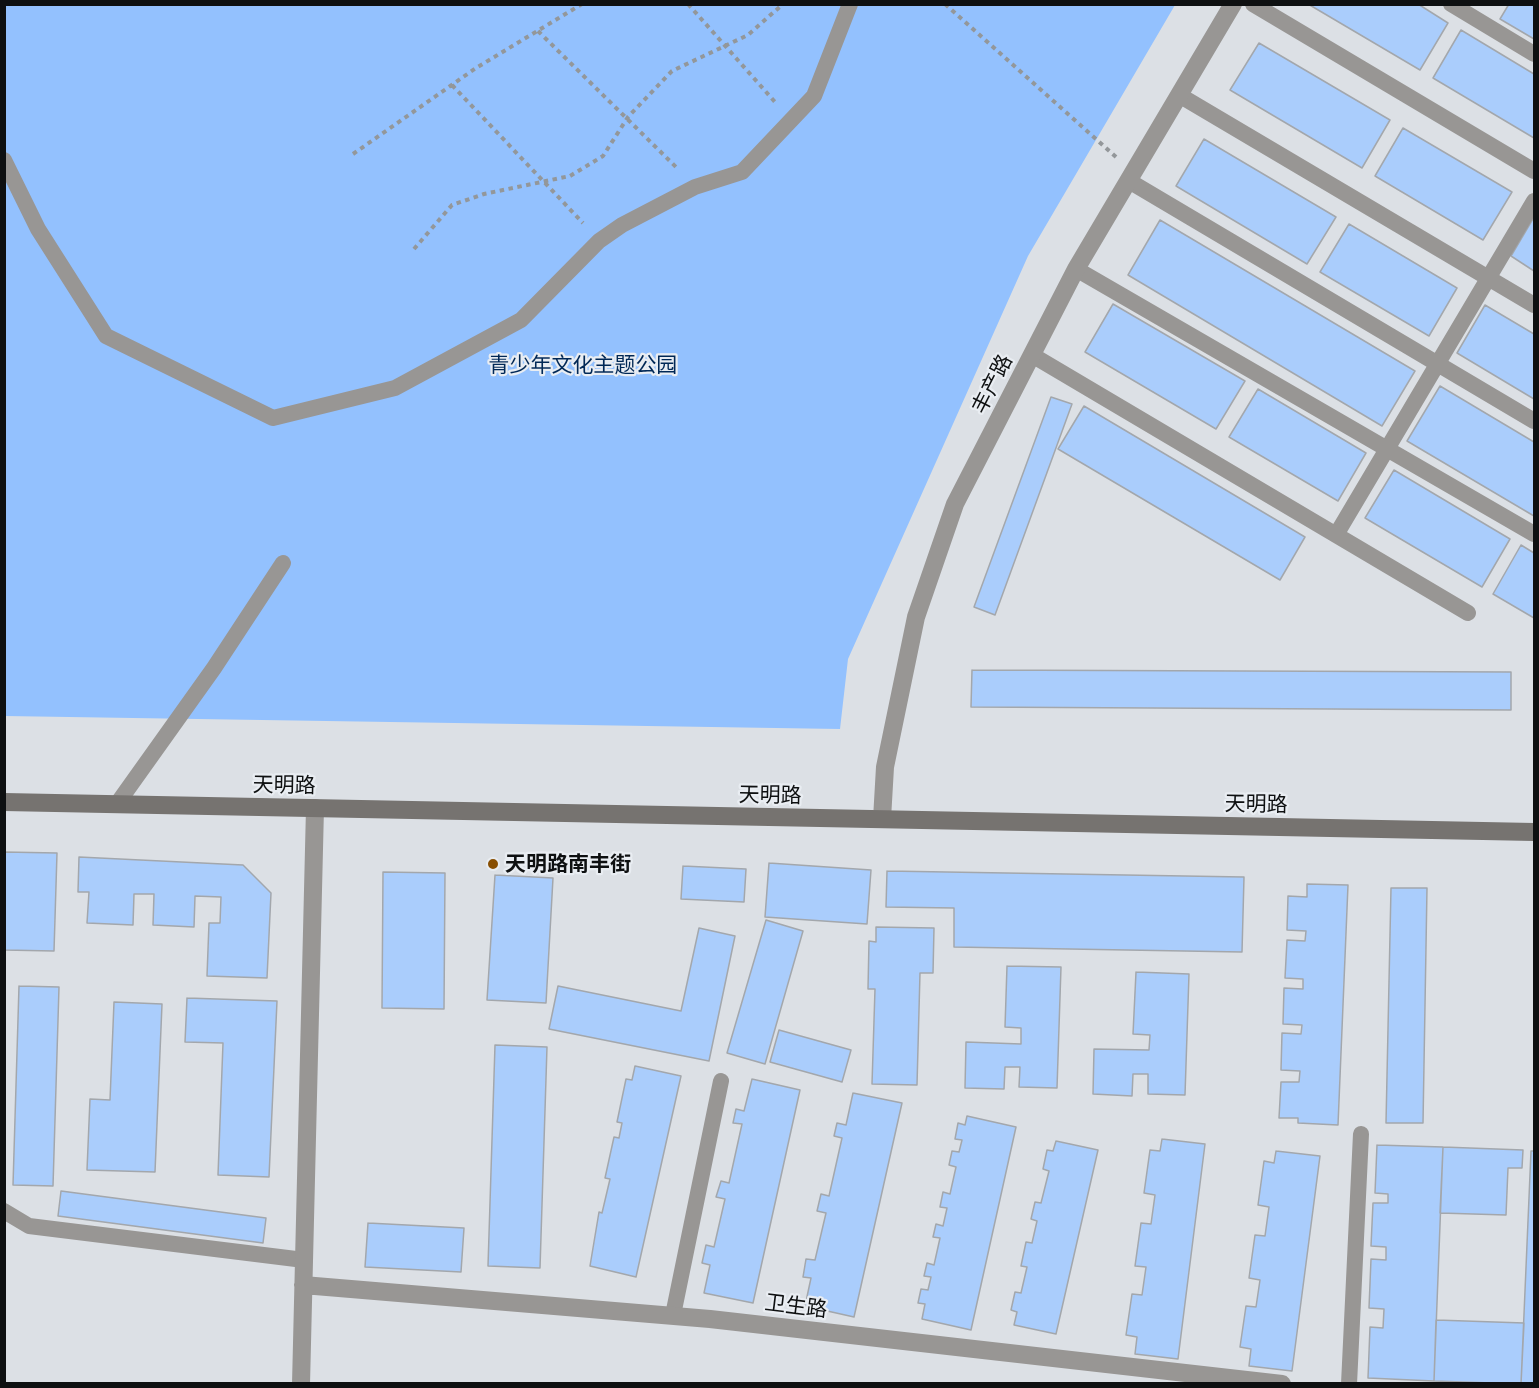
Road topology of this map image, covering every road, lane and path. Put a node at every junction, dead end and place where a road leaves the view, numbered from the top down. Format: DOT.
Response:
graph roads {
  1 [pos="582,4"];
  2 [pos="688,4"];
  3 [pos="783,4"];
  4 [pos="850,4"];
  5 [pos="945,4"];
  6 [pos="1233,4"];
  7 [pos="1253,4"];
  8 [pos="1451,4"];
  9 [pos="538,31"];
  10 [pos="725,44"];
  11 [pos="1534,54"];
  12 [pos="452,85"];
  13 [pos="1179,95"];
  14 [pos="628,117"];
  15 [pos="791,120"];
  16 [pos="353,154"];
  17 [pos="4,160"];
  18 [pos="1534,171"];
  19 [pos="1131,177"];
  20 [pos="547,183"];
  21 [pos="695,187"];
  22 [pos="1534,201"];
  23 [pos="599,241"];
  24 [pos="414,249"];
  25 [pos="1076,269"];
  26 [pos="1488,278"];
  27 [pos="1534,305"];
  28 [pos="1032,355"];
  29 [pos="1438,364"];
  30 [pos="1534,421"];
  31 [pos="1388,449"];
  32 [pos="1534,534"];
  33 [pos="1336,535"];
  34 [pos="283,563"];
  35 [pos="1468,613"];
  36 [pos="4,802"];
  37 [pos="117,804"];
  38 [pos="315,808"];
  39 [pos="882,819"];
  40 [pos="1534,832"];
  41 [pos="721,1081"];
  42 [pos="1360,1134"];
  43 [pos="4,1211"];
  44 [pos="304,1260"];
  45 [pos="303,1285"];
  46 [pos="673,1316"];
  47 [pos="301,1383"];
  48 [pos="1282,1383"];
  49 [pos="1349,1383"];
  1 -- 9 [label="path"];
  2 -- 10 [label="path"];
  3 -- 10 [label="path"];
  4 -- 15 [label="lane"];
  5 -- 19 [label="path"];
  6 -- 13 [label="street, 丰产路"];
  7 -- 18 [label="lane"];
  8 -- 11 [label="lane"];
  9 -- 12 [label="path"];
  9 -- 14 [label="path"];
  10 -- 14 [label="path"];
  10 -- 15 [label="path"];
  12 -- 16 [label="path"];
  12 -- 20 [label="path"];
  13 -- 19 [label="street, 丰产路"];
  13 -- 26 [label="lane"];
  14 -- 20 [label="path"];
  14 -- 21 [label="path"];
  15 -- 21 [label="lane"];
  17 -- 23 [label="lane"];
  19 -- 25 [label="street, 丰产路"];
  19 -- 29 [label="lane"];
  20 -- 23 [label="path"];
  20 -- 24 [label="path"];
  21 -- 23 [label="lane"];
  22 -- 26 [label="lane"];
  25 -- 28 [label="street, 丰产路"];
  25 -- 31 [label="lane"];
  26 -- 27 [label="lane"];
  26 -- 29 [label="lane"];
  28 -- 33 [label="lane"];
  28 -- 39 [label="street, 丰产路"];
  29 -- 30 [label="lane"];
  29 -- 31 [label="lane"];
  31 -- 32 [label="lane"];
  31 -- 33 [label="lane"];
  33 -- 35 [label="lane"];
  34 -- 37 [label="lane"];
  36 -- 37 [label="street, 天明路"];
  37 -- 38 [label="street, 天明路"];
  38 -- 39 [label="street, 天明路"];
  38 -- 44 [label="street"];
  39 -- 40 [label="street, 天明路"];
  41 -- 46 [label="lane"];
  42 -- 49 [label="lane"];
  43 -- 44 [label="lane"];
  44 -- 45 [label="street"];
  45 -- 46 [label="street, 卫生路"];
  45 -- 47 [label="street"];
  46 -- 48 [label="street, 卫生路"];
}
